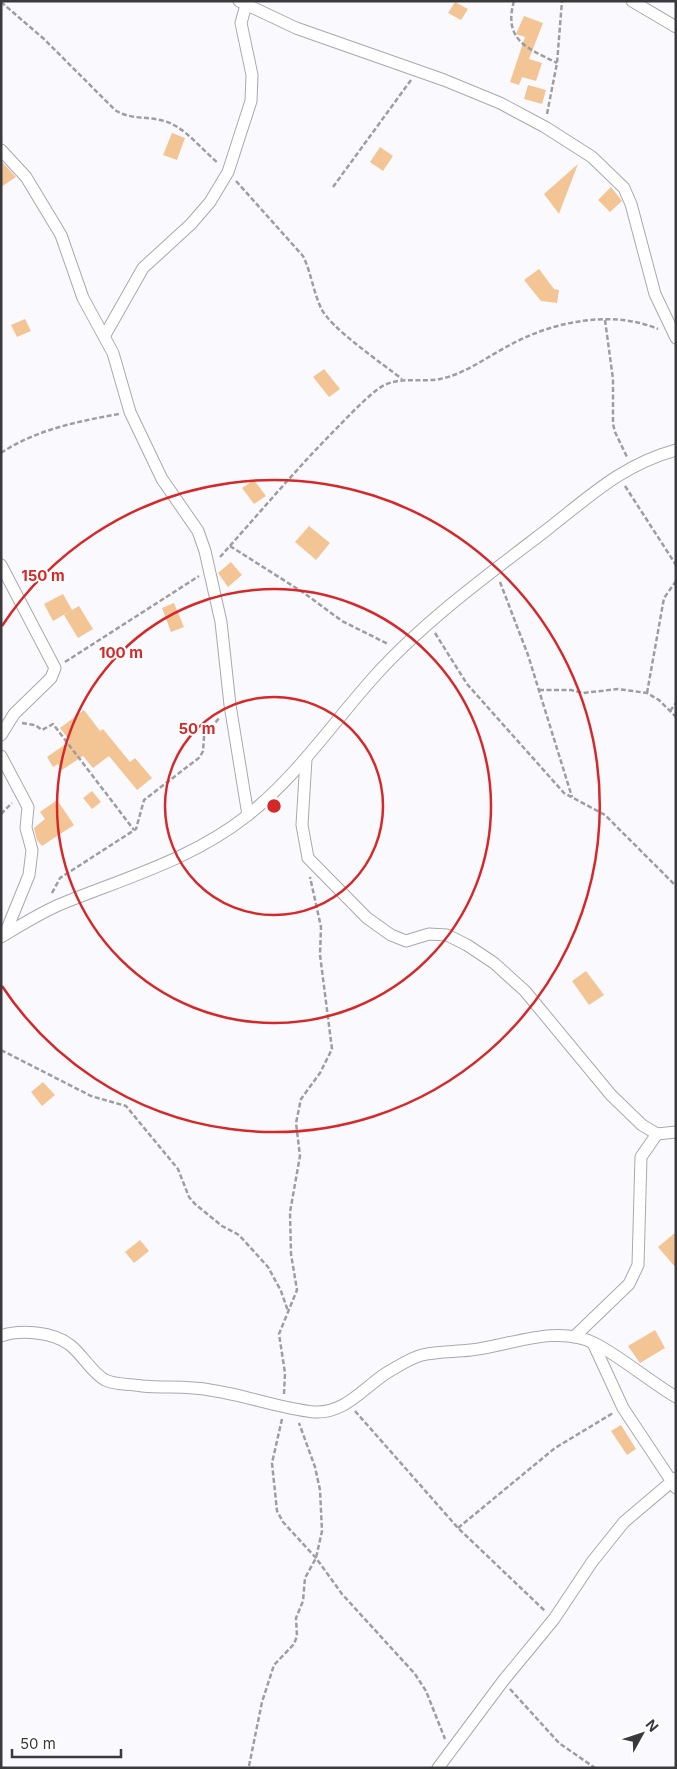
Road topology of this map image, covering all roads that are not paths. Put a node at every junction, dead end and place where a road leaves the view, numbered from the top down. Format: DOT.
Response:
graph roads {
  1 [pos="632,1"];
  2 [pos="243,3"];
  3 [pos="676,27"];
  4 [pos="1,150"];
  5 [pos="105,336"];
  6 [pos="675,337"];
  7 [pos="676,450"];
  8 [pos="1,565"];
  9 [pos="1,735"];
  10 [pos="1,756"];
  11 [pos="306,758"];
  12 [pos="248,815"];
  13 [pos="3,935"];
  14 [pos="676,1132"];
  15 [pos="658,1134"];
  16 [pos="1,1336"];
  17 [pos="574,1337"];
  18 [pos="593,1343"];
  19 [pos="676,1397"];
  20 [pos="674,1483"];
  21 [pos="438,1768"];
  1 -- 3 [label="street"];
  2 -- 5 [label="street"];
  2 -- 6 [label="street"];
  4 -- 5 [label="street"];
  5 -- 12 [label="street"];
  7 -- 11 [label="street"];
  8 -- 9 [label="street"];
  10 -- 13 [label="street"];
  11 -- 12 [label="street"];
  11 -- 15 [label="street"];
  12 -- 13 [label="street"];
  14 -- 15 [label="street"];
  15 -- 17 [label="street"];
  16 -- 17 [label="street"];
  17 -- 18 [label="street"];
  18 -- 19 [label="street"];
  18 -- 20 [label="street"];
  20 -- 21 [label="street"];
}
